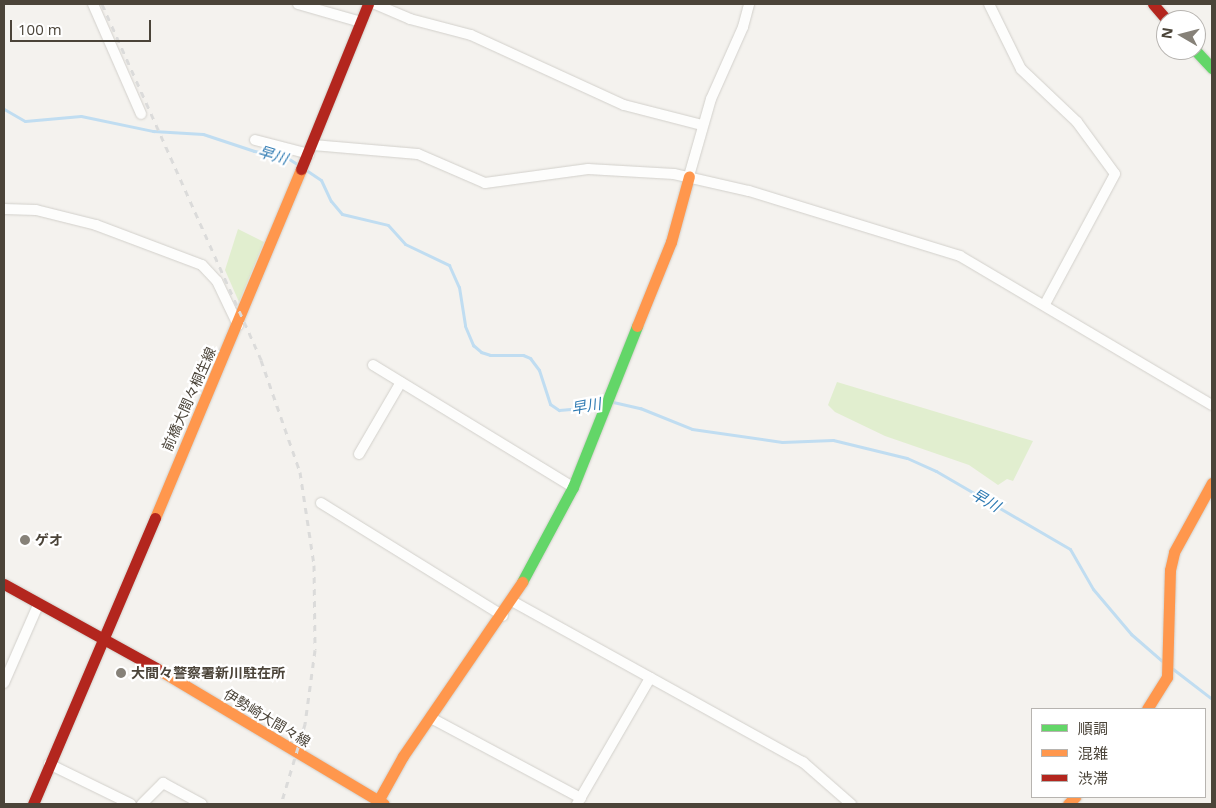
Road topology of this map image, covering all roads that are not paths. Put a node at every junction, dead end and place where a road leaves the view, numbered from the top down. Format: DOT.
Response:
graph roads {
  1 [pos="93,4"];
  2 [pos="298,4"];
  3 [pos="368,4"];
  4 [pos="375,4"];
  5 [pos="749,4"];
  6 [pos="989,4"];
  7 [pos="361,22"];
  8 [pos="142,114"];
  9 [pos="702,125"];
  10 [pos="255,140"];
  11 [pos="307,157"];
  12 [pos="689,176"];
  13 [pos="4,209"];
  14 [pos="1045,304"];
  15 [pos="238,325"];
  16 [pos="373,365"];
  17 [pos="401,382"];
  18 [pos="1212,405"];
  19 [pos="359,454"];
  20 [pos="1212,483"];
  21 [pos="573,487"];
  22 [pos="321,503"];
  23 [pos="1207,504"];
  24 [pos="4,584"];
  25 [pos="512,601"];
  26 [pos="39,603"];
  27 [pos="502,616"];
  28 [pos="104,637"];
  29 [pos="650,678"];
  30 [pos="4,683"];
  31 [pos="1148,708"];
  32 [pos="431,718"];
  33 [pos="49,764"];
  34 [pos="579,801"];
  35 [pos="381,802"];
  36 [pos="33,804"];
  37 [pos="132,804"];
  38 [pos="142,804"];
  39 [pos="202,804"];
  40 [pos="851,804"];
  1 -- 8 [label="street"];
  2 -- 7 [label="street"];
  3 -- 7 [label="main road, 前橋大間々桐生線"];
  4 -- 9 [label="street"];
  5 -- 9 [label="street"];
  6 -- 14 [label="street"];
  7 -- 11 [label="main road, 前橋大間々桐生線"];
  9 -- 12 [label="street"];
  10 -- 11 [label="street"];
  11 -- 12 [label="street"];
  11 -- 15 [label="main road, 前橋大間々桐生線"];
  12 -- 14 [label="street"];
  12 -- 21 [label="main road"];
  13 -- 15 [label="street"];
  14 -- 18 [label="street"];
  15 -- 28 [label="main road, 前橋大間々桐生線"];
  16 -- 17 [label="street"];
  17 -- 19 [label="street"];
  17 -- 21 [label="street"];
  20 -- 23 [label="main road"];
  21 -- 25 [label="main road"];
  22 -- 27 [label="street"];
  23 -- 31 [label="main road"];
  24 -- 26 [label="main road, 伊勢崎大間々線"];
  25 -- 27 [label="main road"];
  25 -- 29 [label="street"];
  26 -- 28 [label="main road, 伊勢崎大間々線"];
  26 -- 30 [label="street"];
  27 -- 32 [label="main road"];
  28 -- 33 [label="main road, 前橋大間々桐生線"];
  28 -- 35 [label="main road, 伊勢崎大間々線"];
  29 -- 34 [label="street"];
  29 -- 40 [label="street"];
  32 -- 34 [label="street"];
  32 -- 35 [label="main road"];
  33 -- 36 [label="main road, 前橋大間々桐生線"];
  33 -- 37 [label="street"];
  38 -- 39 [label="street"];
}
